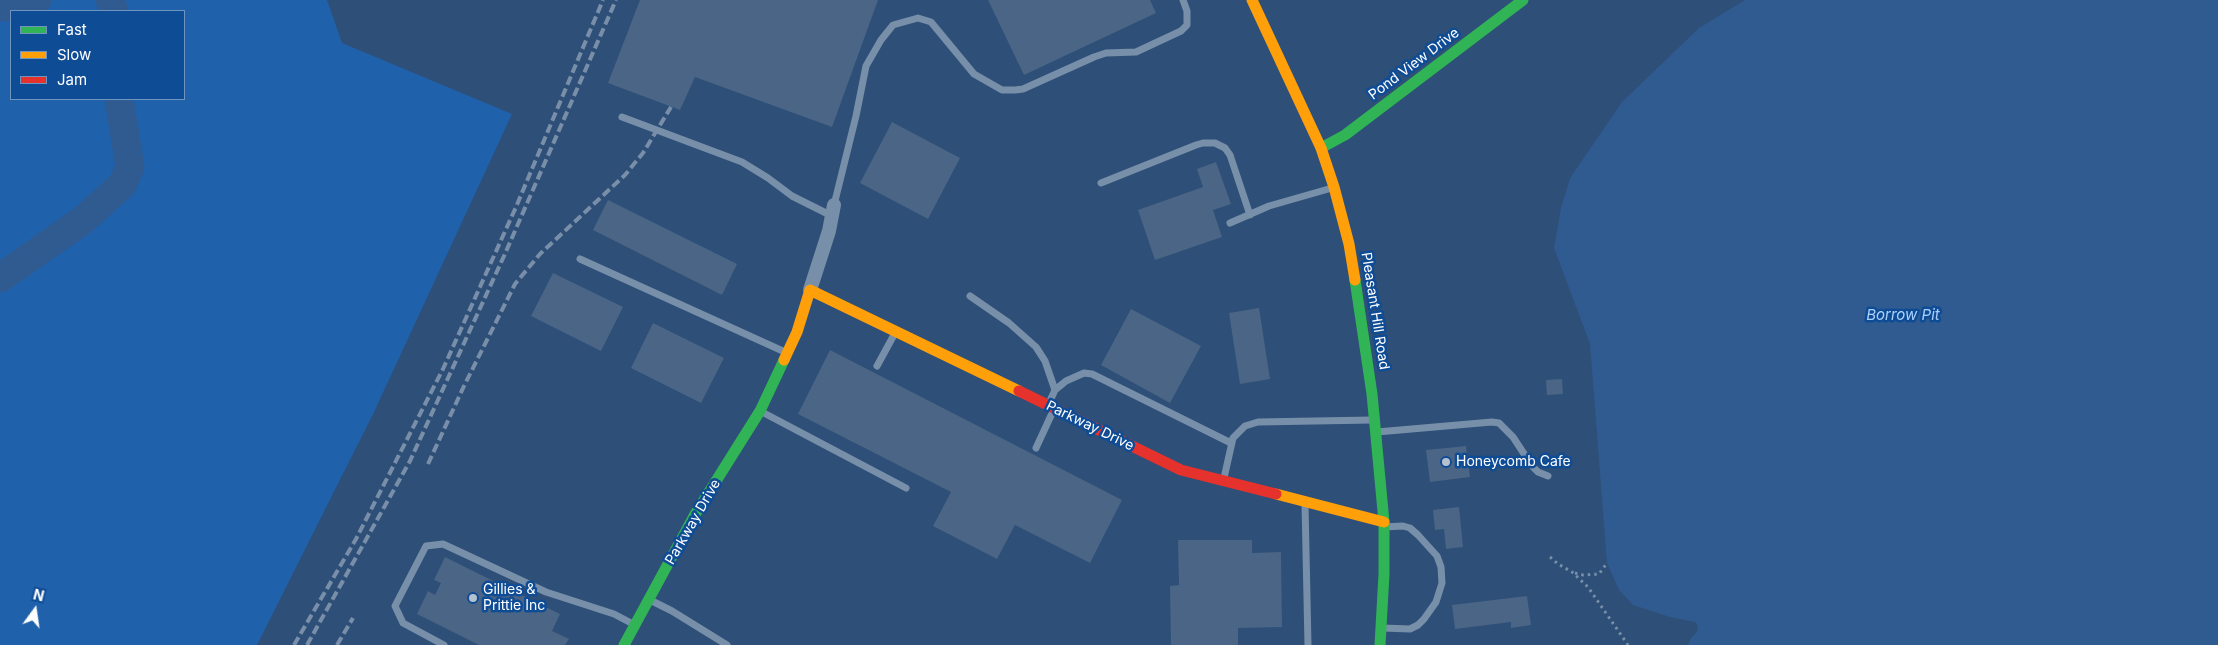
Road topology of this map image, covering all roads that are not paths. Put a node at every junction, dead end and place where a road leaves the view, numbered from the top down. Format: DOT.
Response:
graph roads {
  1 [pos="1183,0"];
  2 [pos="1252,0"];
  3 [pos="1523,0"];
  4 [pos="622,117"];
  5 [pos="1321,148"];
  6 [pos="1101,183"];
  7 [pos="1334,187"];
  8 [pos="833,210"];
  9 [pos="1250,214"];
  10 [pos="1230,223"];
  11 [pos="580,259"];
  12 [pos="810,290"];
  13 [pos="970,296"];
  14 [pos="896,331"];
  15 [pos="787,353"];
  16 [pos="878,366"];
  17 [pos="1055,390"];
  18 [pos="1051,407"];
  19 [pos="760,411"];
  20 [pos="1376,426"];
  21 [pos="1231,443"];
  22 [pos="1036,448"];
  23 [pos="1548,476"];
  24 [pos="1224,482"];
  25 [pos="906,488"];
  26 [pos="1305,503"];
  27 [pos="1384,524"];
  28 [pos="649,600"];
  29 [pos="634,625"];
  30 [pos="1382,628"];
  31 [pos="444,645"];
  32 [pos="624,645"];
  33 [pos="727,645"];
  34 [pos="1308,645"];
  35 [pos="1380,645"];
  1 -- 8 [label="lane"];
  2 -- 5 [label="street, Pleasant Hill Road"];
  3 -- 5 [label="street, Pond View Drive"];
  4 -- 8 [label="lane"];
  5 -- 7 [label="street, Pleasant Hill Road"];
  6 -- 9 [label="lane"];
  7 -- 9 [label="lane"];
  7 -- 20 [label="street, Pleasant Hill Road"];
  8 -- 12 [label="street, Parkway Drive"];
  9 -- 10 [label="lane"];
  11 -- 15 [label="lane"];
  12 -- 14 [label="street, Parkway Drive"];
  12 -- 15 [label="street, Parkway Drive"];
  13 -- 17 [label="lane"];
  14 -- 16 [label="lane"];
  14 -- 18 [label="street, Parkway Drive"];
  15 -- 19 [label="street, Parkway Drive"];
  17 -- 18 [label="lane"];
  17 -- 21 [label="lane"];
  18 -- 22 [label="lane"];
  18 -- 24 [label="street, Parkway Drive"];
  19 -- 25 [label="lane"];
  19 -- 28 [label="street, Parkway Drive"];
  20 -- 21 [label="lane"];
  20 -- 23 [label="lane"];
  20 -- 27 [label="street, Pleasant Hill Road"];
  21 -- 24 [label="lane"];
  24 -- 26 [label="street, Parkway Drive"];
  26 -- 27 [label="street, Parkway Drive"];
  26 -- 34 [label="lane"];
  27 -- 30 [label="street, Pleasant Hill Road"];
  27 -- 30 [label="lane"];
  28 -- 29 [label="street, Parkway Drive"];
  28 -- 33 [label="lane"];
  29 -- 31 [label="lane"];
  29 -- 32 [label="street, Parkway Drive"];
  30 -- 35 [label="street, Pleasant Hill Road"];
}
